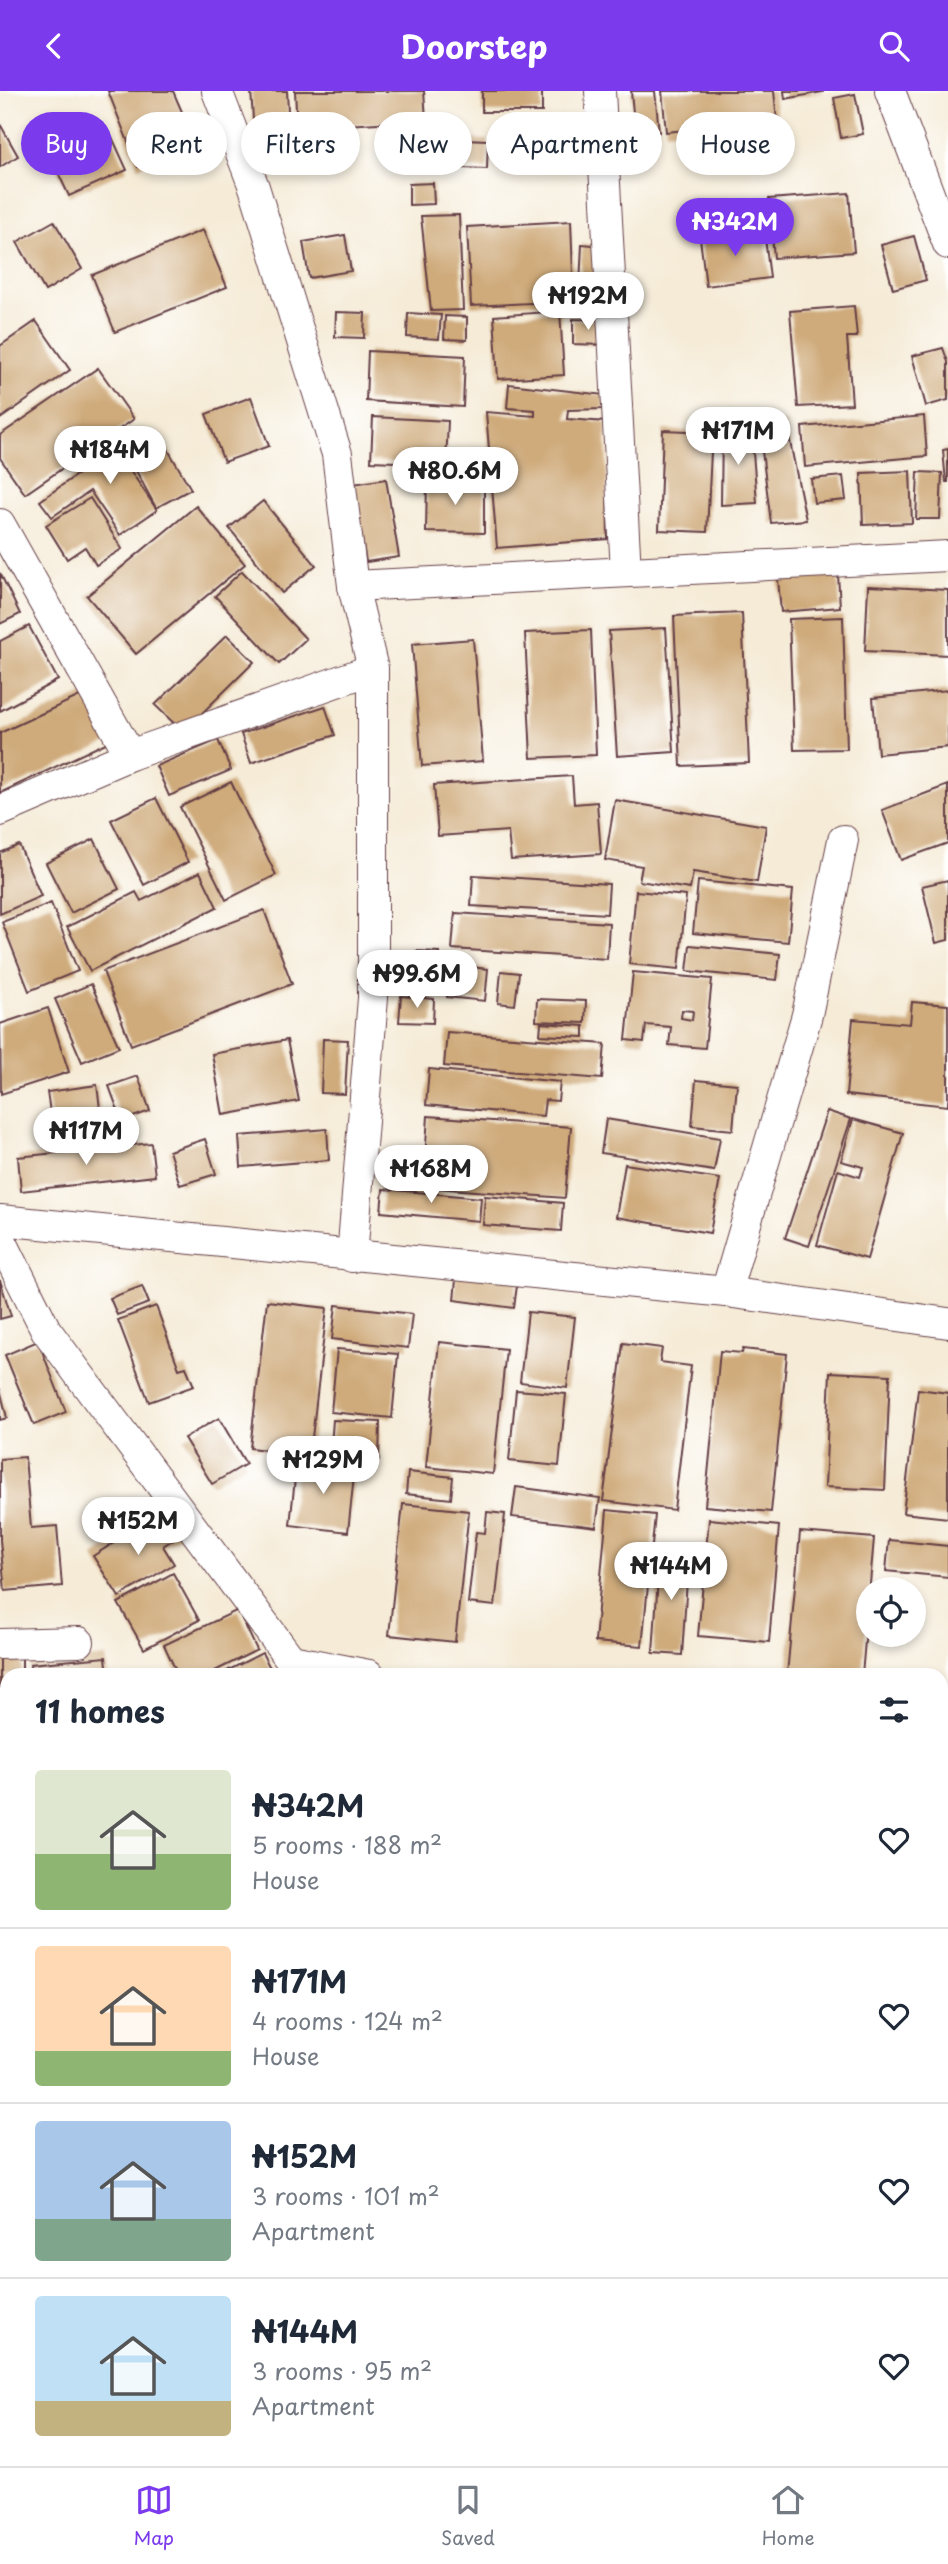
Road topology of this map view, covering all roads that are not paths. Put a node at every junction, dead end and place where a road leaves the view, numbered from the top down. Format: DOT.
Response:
graph roads {
  1 [pos="217,91"];
  2 [pos="600,91"];
  3 [pos="890,91"];
  4 [pos="948,244"];
  5 [pos="0,524"];
  6 [pos="948,556"];
  7 [pos="626,572"];
  8 [pos="353,586"];
  9 [pos="373,669"];
  10 [pos="130,755"];
  11 [pos="0,811"];
  12 [pos="843,840"];
  13 [pos="0,1220"];
  14 [pos="0,1238"];
  15 [pos="352,1257"];
  16 [pos="726,1292"];
  17 [pos="948,1323"];
  18 [pos="79,1642"];
  19 [pos="0,1644"];
  20 [pos="294,1667"];
  1 -- 8 [label="street"];
  2 -- 7 [label="street"];
  3 -- 4 [label="street"];
  5 -- 10 [label="street"];
  6 -- 7 [label="street"];
  7 -- 8 [label="street"];
  8 -- 9 [label="street"];
  9 -- 10 [label="street"];
  9 -- 15 [label="street"];
  10 -- 11 [label="street"];
  12 -- 16 [label="street"];
  13 -- 15 [label="street"];
  14 -- 20 [label="street"];
  15 -- 16 [label="street"];
  16 -- 17 [label="street"];
  18 -- 19 [label="street"];
}
